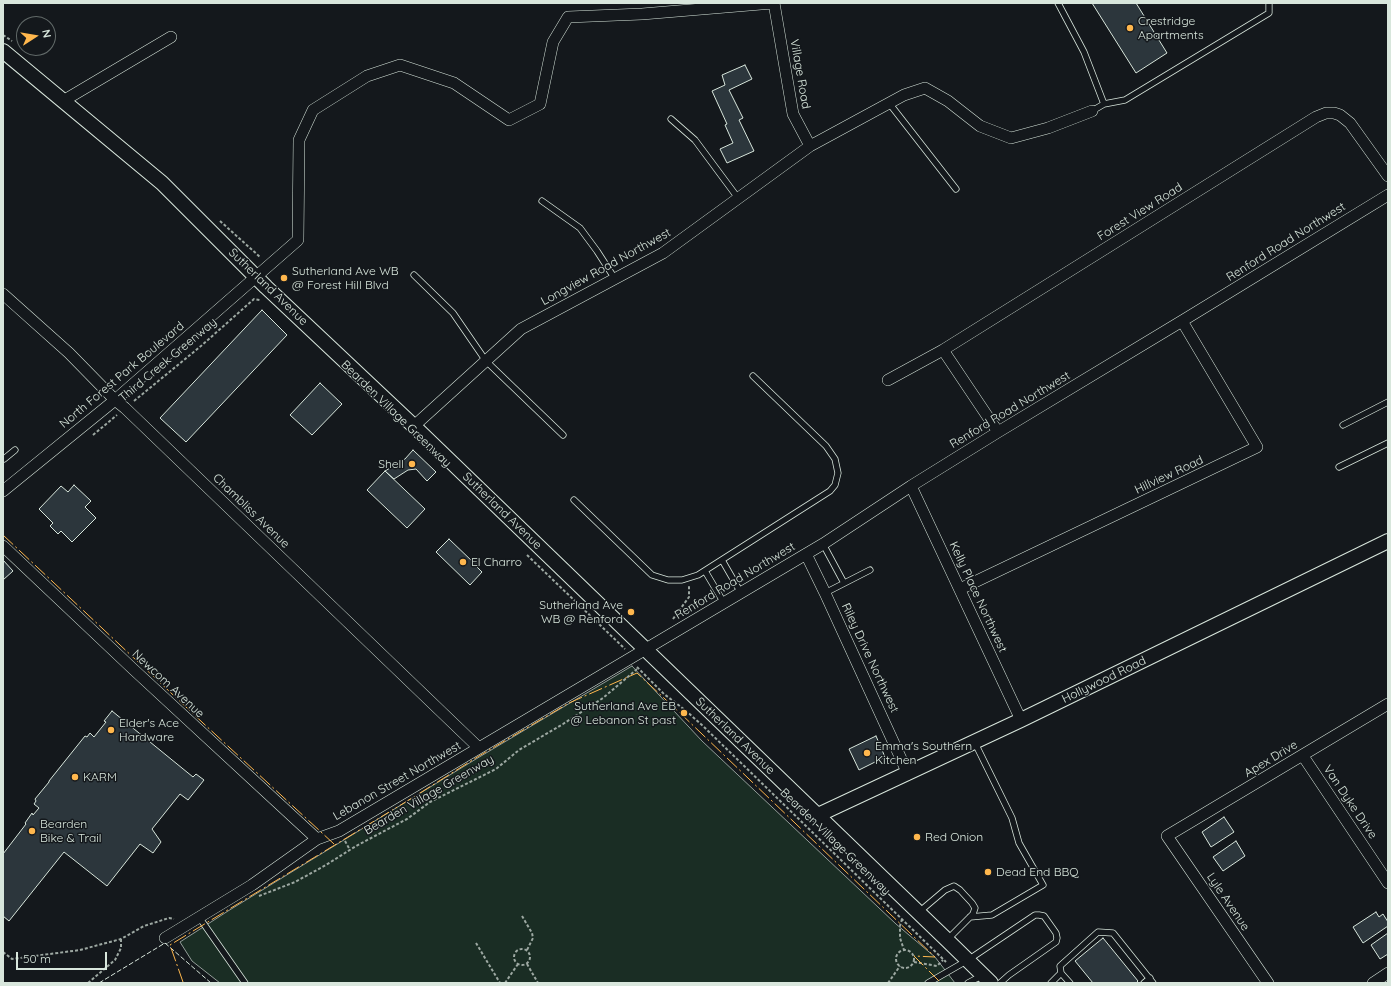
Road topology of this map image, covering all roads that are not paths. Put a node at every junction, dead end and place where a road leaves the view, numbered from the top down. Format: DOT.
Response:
graph roads {
  1 [pos="654,3"];
  2 [pos="774,3"];
  3 [pos="1058,3"];
  4 [pos="1269,3"];
  5 [pos="642,14"];
  6 [pos="171,37"];
  7 [pos="3,51"];
  8 [pos="63,101"];
  9 [pos="889,103"];
  10 [pos="1104,104"];
  11 [pos="1092,110"];
  12 [pos="671,119"];
  13 [pos="810,146"];
  14 [pos="1388,176"];
  15 [pos="956,189"];
  16 [pos="1388,195"];
  17 [pos="738,198"];
  18 [pos="542,201"];
  19 [pos="414,275"];
  20 [pos="256,277"];
  21 [pos="615,278"];
  22 [pos="3,294"];
  23 [pos="1182,321"];
  24 [pos="943,350"];
  25 [pos="486,360"];
  26 [pos="753,376"];
  27 [pos="888,380"];
  28 [pos="114,400"];
  29 [pos="1388,402"];
  30 [pos="1343,425"];
  31 [pos="414,426"];
  32 [pos="998,432"];
  33 [pos="564,435"];
  34 [pos="1388,443"];
  35 [pos="15,450"];
  36 [pos="4,459"];
  37 [pos="1340,467"];
  38 [pos="911,486"];
  39 [pos="3,491"];
  40 [pos="574,500"];
  41 [pos="1388,541"];
  42 [pos="823,544"];
  43 [pos="3,546"];
  44 [pos="806,554"];
  45 [pos="722,560"];
  46 [pos="870,570"];
  47 [pos="705,571"];
  48 [pos="844,583"];
  49 [pos="960,589"];
  50 [pos="742,593"];
  51 [pos="825,593"];
  52 [pos="724,603"];
  53 [pos="645,649"];
  54 [pos="1388,704"];
  55 [pos="1021,720"];
  56 [pos="975,742"];
  57 [pos="479,748"];
  58 [pos="1303,756"];
  59 [pos="908,774"];
  60 [pos="818,815"];
  61 [pos="1167,836"];
  62 [pos="317,839"];
  63 [pos="1388,883"];
  64 [pos="918,912"];
  65 [pos="970,917"];
  66 [pos="196,919"];
  67 [pos="165,938"];
  68 [pos="947,940"];
  69 [pos="968,960"];
  70 [pos="1061,973"];
  71 [pos="1388,973"];
  72 [pos="987,979"];
  73 [pos="1152,981"];
  74 [pos="245,983"];
  75 [pos="928,983"];
  76 [pos="968,983"];
  77 [pos="1000,983"];
  78 [pos="1051,983"];
  79 [pos="1070,983"];
  80 [pos="1144,983"];
  81 [pos="1268,983"];
  82 [pos="1373,983"];
  1 -- 5 [label="street"];
  2 -- 5 [label="street"];
  2 -- 13 [label="street, Village Road"];
  3 -- 10 [label="lane"];
  4 -- 10 [label="lane"];
  5 -- 20 [label="street, North Forest Park Boulevard"];
  6 -- 8 [label="street"];
  7 -- 8 [label="street, Sutherland Avenue"];
  8 -- 20 [label="street, Sutherland Avenue"];
  9 -- 11 [label="street, Longview Road Northwest"];
  9 -- 13 [label="street, Longview Road Northwest"];
  9 -- 15 [label="lane"];
  10 -- 11 [label="lane"];
  12 -- 17 [label="lane"];
  13 -- 17 [label="street, Longview Road Northwest"];
  14 -- 24 [label="street, Forest View Road"];
  16 -- 23 [label="street, Renford Road Northwest"];
  17 -- 21 [label="street, Longview Road Northwest"];
  18 -- 21 [label="lane"];
  19 -- 25 [label="lane"];
  20 -- 28 [label="street, North Forest Park Boulevard"];
  20 -- 31 [label="street, Sutherland Avenue"];
  21 -- 25 [label="street, Longview Road Northwest"];
  22 -- 28 [label="street, Chambliss Avenue"];
  23 -- 32 [label="street, Renford Road Northwest"];
  23 -- 49 [label="street, Hillview Road"];
  24 -- 27 [label="street, Forest View Road"];
  24 -- 32 [label="street"];
  25 -- 31 [label="street, Longview Road Northwest"];
  25 -- 33 [label="lane"];
  26 -- 45 [label="lane"];
  28 -- 39 [label="street, North Forest Park Boulevard"];
  28 -- 57 [label="street, Chambliss Avenue"];
  29 -- 30 [label="lane"];
  31 -- 53 [label="street, Sutherland Avenue"];
  32 -- 38 [label="street, Renford Road Northwest"];
  34 -- 37 [label="lane"];
  35 -- 36 [label="lane"];
  38 -- 42 [label="street, Renford Road Northwest"];
  38 -- 49 [label="street, Kelly Place Northwest"];
  40 -- 47 [label="lane"];
  41 -- 55 [label="street, Hollywood Road"];
  42 -- 44 [label="street, Renford Road Northwest"];
  42 -- 48 [label="lane"];
  43 -- 62 [label="street, Newcom Avenue"];
  44 -- 50 [label="street, Renford Road Northwest"];
  44 -- 51 [label="street, Riley Drive Northwest"];
  45 -- 47 [label="lane"];
  45 -- 50 [label="lane"];
  46 -- 48 [label="lane"];
  47 -- 52 [label="lane"];
  48 -- 51 [label="lane"];
  49 -- 55 [label="street, Kelly Place Northwest"];
  50 -- 52 [label="street, Renford Road Northwest"];
  51 -- 59 [label="street, Riley Drive Northwest"];
  52 -- 53 [label="street, Renford Road Northwest"];
  53 -- 57 [label="street, Lebanon Street Northwest"];
  53 -- 60 [label="street, Sutherland Avenue"];
  54 -- 58 [label="street, Apex Drive"];
  55 -- 56 [label="street, Hollywood Road"];
  56 -- 59 [label="street, Hollywood Road"];
  56 -- 65 [label="lane"];
  57 -- 62 [label="street, Lebanon Street Northwest"];
  58 -- 61 [label="street, Apex Drive"];
  58 -- 63 [label="street, Van Dyke Drive"];
  59 -- 60 [label="street, Hollywood Road"];
  60 -- 64 [label="street, Sutherland Avenue"];
  61 -- 81 [label="street, Lyle Avenue"];
  62 -- 66 [label="street, Lebanon Street Northwest"];
  64 -- 65 [label="lane"];
  64 -- 68 [label="street, Sutherland Avenue"];
  65 -- 68 [label="lane"];
  66 -- 67 [label="street, Lebanon Street Northwest"];
  66 -- 74 [label="lane"];
  68 -- 69 [label="street, Sutherland Avenue"];
  69 -- 72 [label="street, Sutherland Avenue"];
  69 -- 75 [label="lane"];
  69 -- 77 [label="lane"];
  70 -- 73 [label="lane"];
  70 -- 78 [label="lane"];
  70 -- 79 [label="lane"];
  71 -- 82 [label="street"];
  72 -- 76 [label="lane"];
  73 -- 80 [label="lane"];
}
